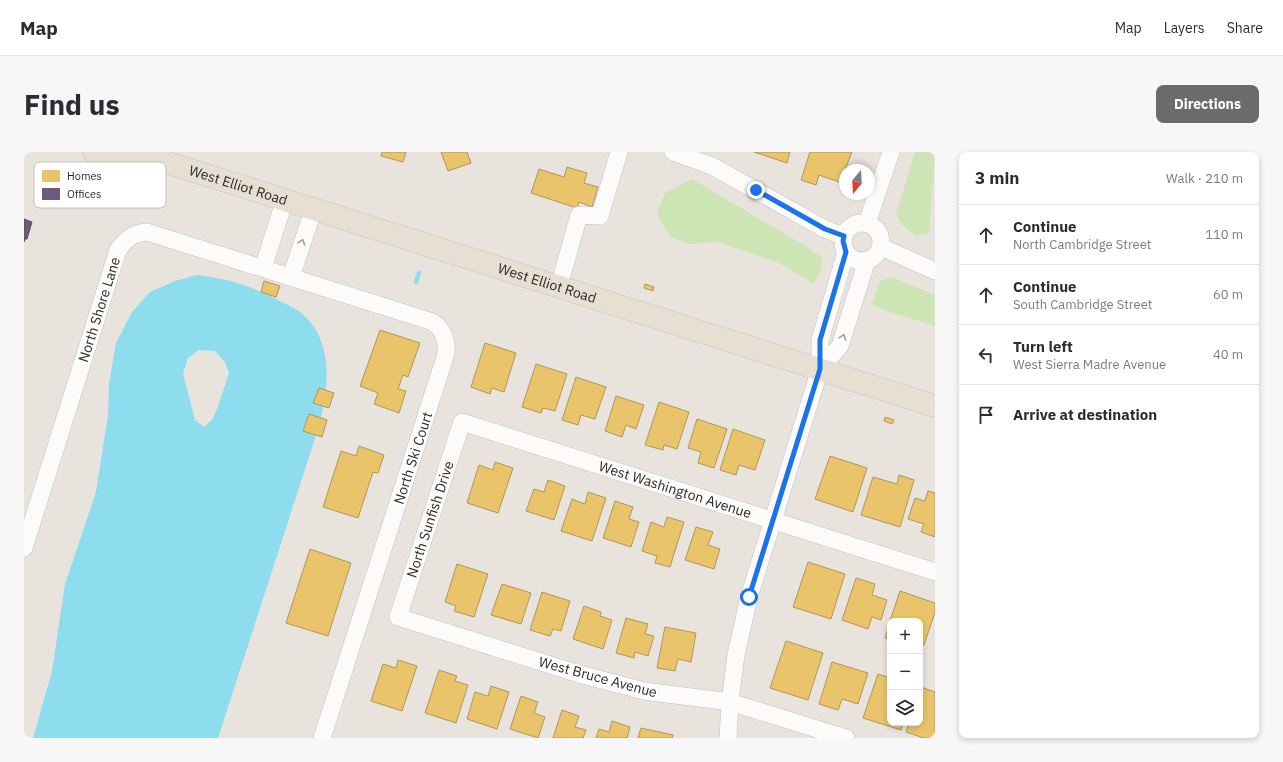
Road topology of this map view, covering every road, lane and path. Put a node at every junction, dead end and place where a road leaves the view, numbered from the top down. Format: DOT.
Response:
graph roads {
  1 [pos="94,152"];
  2 [pos="619,152"];
  3 [pos="673,152"];
  4 [pos="891,152"];
  5 [pos="156,155"];
  6 [pos="124,162"];
  7 [pos="131,162"];
  8 [pos="285,199"];
  9 [pos="314,208"];
  10 [pos="867,223"];
  11 [pos="845,244"];
  12 [pos="881,247"];
  13 [pos="867,260"];
  14 [pos="263,268"];
  15 [pos="935,271"];
  16 [pos="291,277"];
  17 [pos="559,286"];
  18 [pos="820,369"];
  19 [pos="935,406"];
  20 [pos="462,422"];
  21 [pos="773,520"];
  22 [pos="24,548"];
  23 [pos="935,572"];
  24 [pos="398,617"];
  25 [pos="730,702"];
  26 [pos="322,738"];
  27 [pos="728,738"];
  28 [pos="846,738"];
  1 -- 6 [label="main road, West Elliot Road"];
  2 -- 17 [label="street"];
  3 -- 11 [label="street"];
  4 -- 10 [label="street"];
  5 -- 7 [label="main road, West Elliot Road"];
  5 -- 8 [label="main road, West Elliot Road"];
  8 -- 9 [label="main road, West Elliot Road"];
  8 -- 14 [label="street"];
  16 -- 9 [label="street, one-way"];
  9 -- 17 [label="main road, West Elliot Road"];
  10 -- 11 [label="street"];
  10 -- 12 [label="street"];
  11 -- 13 [label="street"];
  11 -- 18 [label="street"];
  12 -- 13 [label="street"];
  12 -- 15 [label="street"];
  18 -- 13 [label="street, one-way"];
  14 -- 16 [label="street, North Shore Lane"];
  14 -- 22 [label="street, North Shore Lane"];
  16 -- 26 [label="street, North Ski Court"];
  17 -- 18 [label="main road, West Elliot Road"];
  18 -- 19 [label="main road, West Elliot Road"];
  18 -- 21 [label="street"];
  20 -- 21 [label="street, West Washington Avenue"];
  20 -- 24 [label="street, North Sunfish Drive"];
  21 -- 23 [label="street, West Washington Avenue"];
  21 -- 25 [label="street"];
  24 -- 25 [label="street, West Bruce Avenue"];
  25 -- 27 [label="street"];
  25 -- 28 [label="street, West Bruce Avenue"];
}
